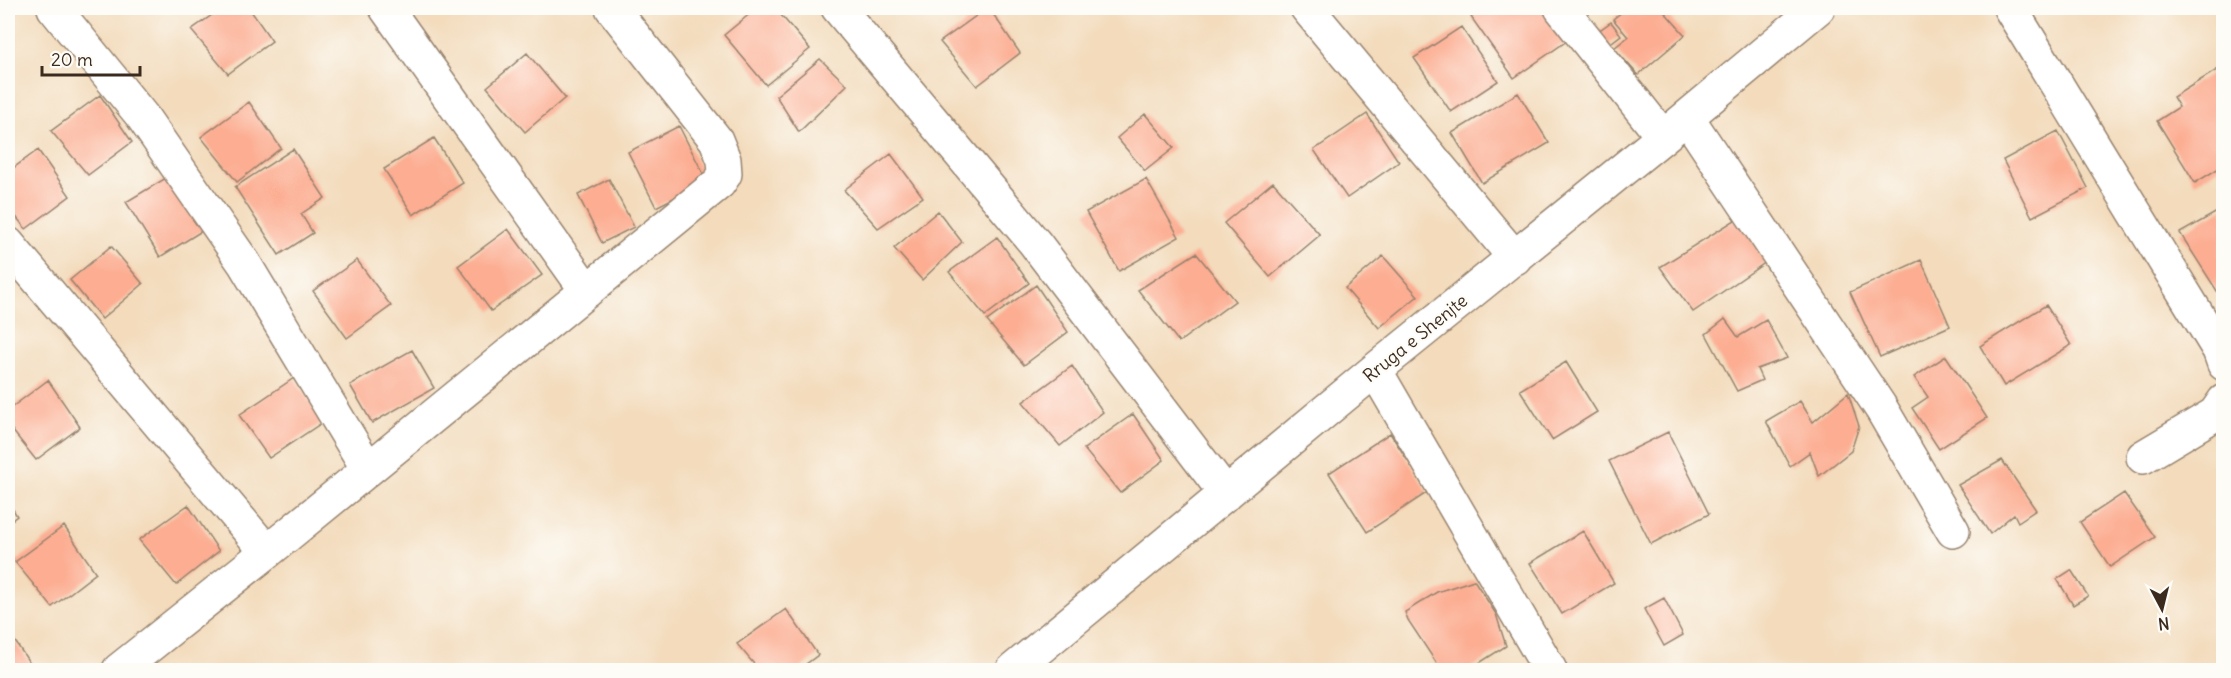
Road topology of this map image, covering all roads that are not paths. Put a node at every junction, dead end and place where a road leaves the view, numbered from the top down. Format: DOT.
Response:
graph roads {
  1 [pos="54,8"];
  2 [pos="386,8"];
  3 [pos="612,8"];
  4 [pos="838,8"];
  5 [pos="1307,8"];
  6 [pos="1561,8"];
  7 [pos="2010,8"];
  8 [pos="1804,12"];
  9 [pos="1675,127"];
  10 [pos="8,244"];
  11 [pos="1515,258"];
  12 [pos="587,291"];
  13 [pos="2223,364"];
  14 [pos="1375,370"];
  15 [pos="2223,401"];
  16 [pos="2143,457"];
  17 [pos="368,470"];
  18 [pos="1226,494"];
  19 [pos="1953,531"];
  20 [pos="267,552"];
  21 [pos="119,670"];
  22 [pos="1013,670"];
  23 [pos="1550,670"];
  1 -- 17 [label="street"];
  2 -- 12 [label="street"];
  3 -- 12 [label="street"];
  4 -- 18 [label="street"];
  5 -- 11 [label="street"];
  6 -- 9 [label="street"];
  7 -- 13 [label="street"];
  8 -- 9 [label="street, Rruga e Shenjte"];
  9 -- 11 [label="street, Rruga e Shenjte"];
  9 -- 19 [label="street"];
  10 -- 20 [label="street"];
  11 -- 14 [label="street, Rruga e Shenjte"];
  12 -- 17 [label="street"];
  14 -- 18 [label="street, Rruga e Shenjte"];
  14 -- 23 [label="street"];
  15 -- 16 [label="street"];
  17 -- 20 [label="street"];
  18 -- 22 [label="street, Rruga e Shenjte"];
  20 -- 21 [label="street"];
}
